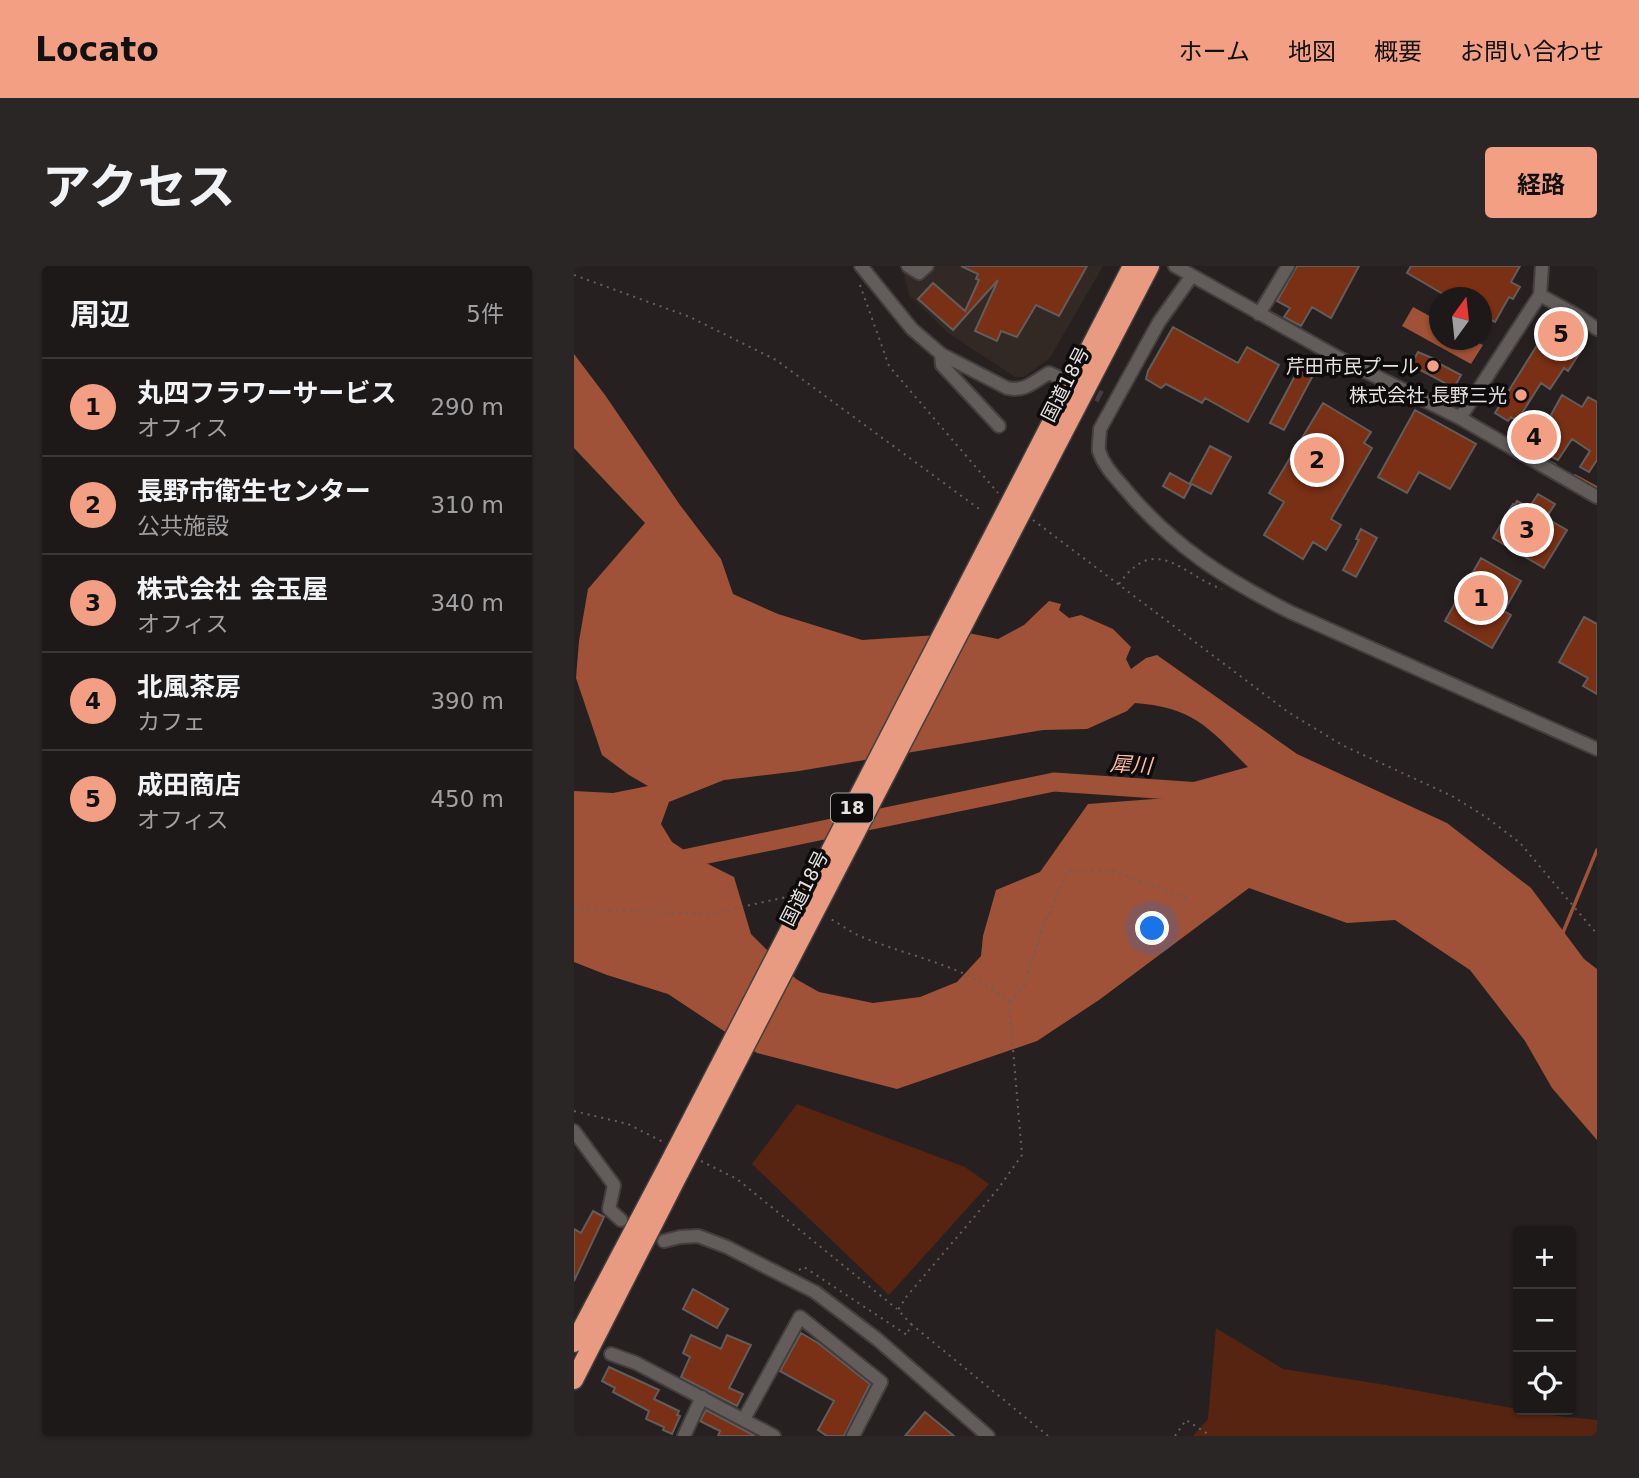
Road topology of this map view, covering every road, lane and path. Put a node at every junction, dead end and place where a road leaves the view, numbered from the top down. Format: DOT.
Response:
graph roads {
  1 [pos="861,266"];
  2 [pos="908,266"];
  3 [pos="927,266"];
  4 [pos="1132,266"];
  5 [pos="1150,266"];
  6 [pos="1175,266"];
  7 [pos="1288,266"];
  8 [pos="1542,266"];
  9 [pos="574,275"];
  10 [pos="1191,277"];
  11 [pos="1540,295"];
  12 [pos="1259,314"];
  13 [pos="1597,330"];
  14 [pos="941,354"];
  15 [pos="1058,377"];
  16 [pos="1101,397"];
  17 [pos="1114,404"];
  18 [pos="1460,418"];
  19 [pos="999,426"];
  20 [pos="1041,459"];
  21 [pos="1003,497"];
  22 [pos="1597,497"];
  23 [pos="982,510"];
  24 [pos="1034,521"];
  25 [pos="1119,585"];
  26 [pos="1242,588"];
  27 [pos="1597,749"];
  28 [pos="1191,900"];
  29 [pos="1597,934"];
  30 [pos="574,1111"];
  31 [pos="574,1131"];
  32 [pos="664,1143"];
  33 [pos="701,1161"];
  34 [pos="675,1167"];
  35 [pos="621,1220"];
  36 [pos="664,1241"];
  37 [pos="787,1277"];
  38 [pos="898,1310"];
  39 [pos="911,1324"];
  40 [pos="574,1343"];
  41 [pos="611,1354"];
  42 [pos="574,1380"];
  43 [pos="702,1397"];
  44 [pos="744,1419"];
  45 [pos="684,1436"];
  46 [pos="774,1436"];
  47 [pos="853,1436"];
  48 [pos="988,1436"];
  49 [pos="1048,1436"];
  50 [pos="1175,1436"];
  51 [pos="1211,1436"];
  1 -- 14 [label="street"];
  1 -- 21 [label="path"];
  2 -- 3 [label="street"];
  4 -- 20 [label="highway, 国道18号 / 18"];
  5 -- 20 [label="highway, 国道18号 / 18"];
  6 -- 10 [label="street"];
  7 -- 12 [label="street"];
  8 -- 11 [label="street"];
  9 -- 23 [label="path"];
  10 -- 12 [label="street"];
  10 -- 17 [label="street"];
  11 -- 13 [label="street"];
  11 -- 18 [label="street"];
  12 -- 18 [label="street"];
  14 -- 15 [label="street"];
  14 -- 19 [label="street"];
  16 -- 17 [label="street"];
  17 -- 26 [label="street"];
  18 -- 22 [label="street"];
  20 -- 34 [label="highway, 国道18号 / 18, bridge"];
  24 -- 25 [label="path"];
  25 -- 26 [label="path"];
  25 -- 29 [label="path"];
  26 -- 27 [label="street"];
  28 -- 38 [label="path"];
  30 -- 32 [label="path"];
  31 -- 35 [label="street"];
  33 -- 38 [label="path"];
  34 -- 40 [label="highway, 国道18号 / 18"];
  34 -- 42 [label="highway, 国道18号 / 18"];
  36 -- 37 [label="street"];
  37 -- 39 [label="path"];
  37 -- 48 [label="street"];
  38 -- 39 [label="path"];
  39 -- 49 [label="path"];
  41 -- 43 [label="street"];
  43 -- 44 [label="street"];
  43 -- 45 [label="street"];
  44 -- 46 [label="street"];
  44 -- 47 [label="street"];
  50 -- 51 [label="path"];
}
